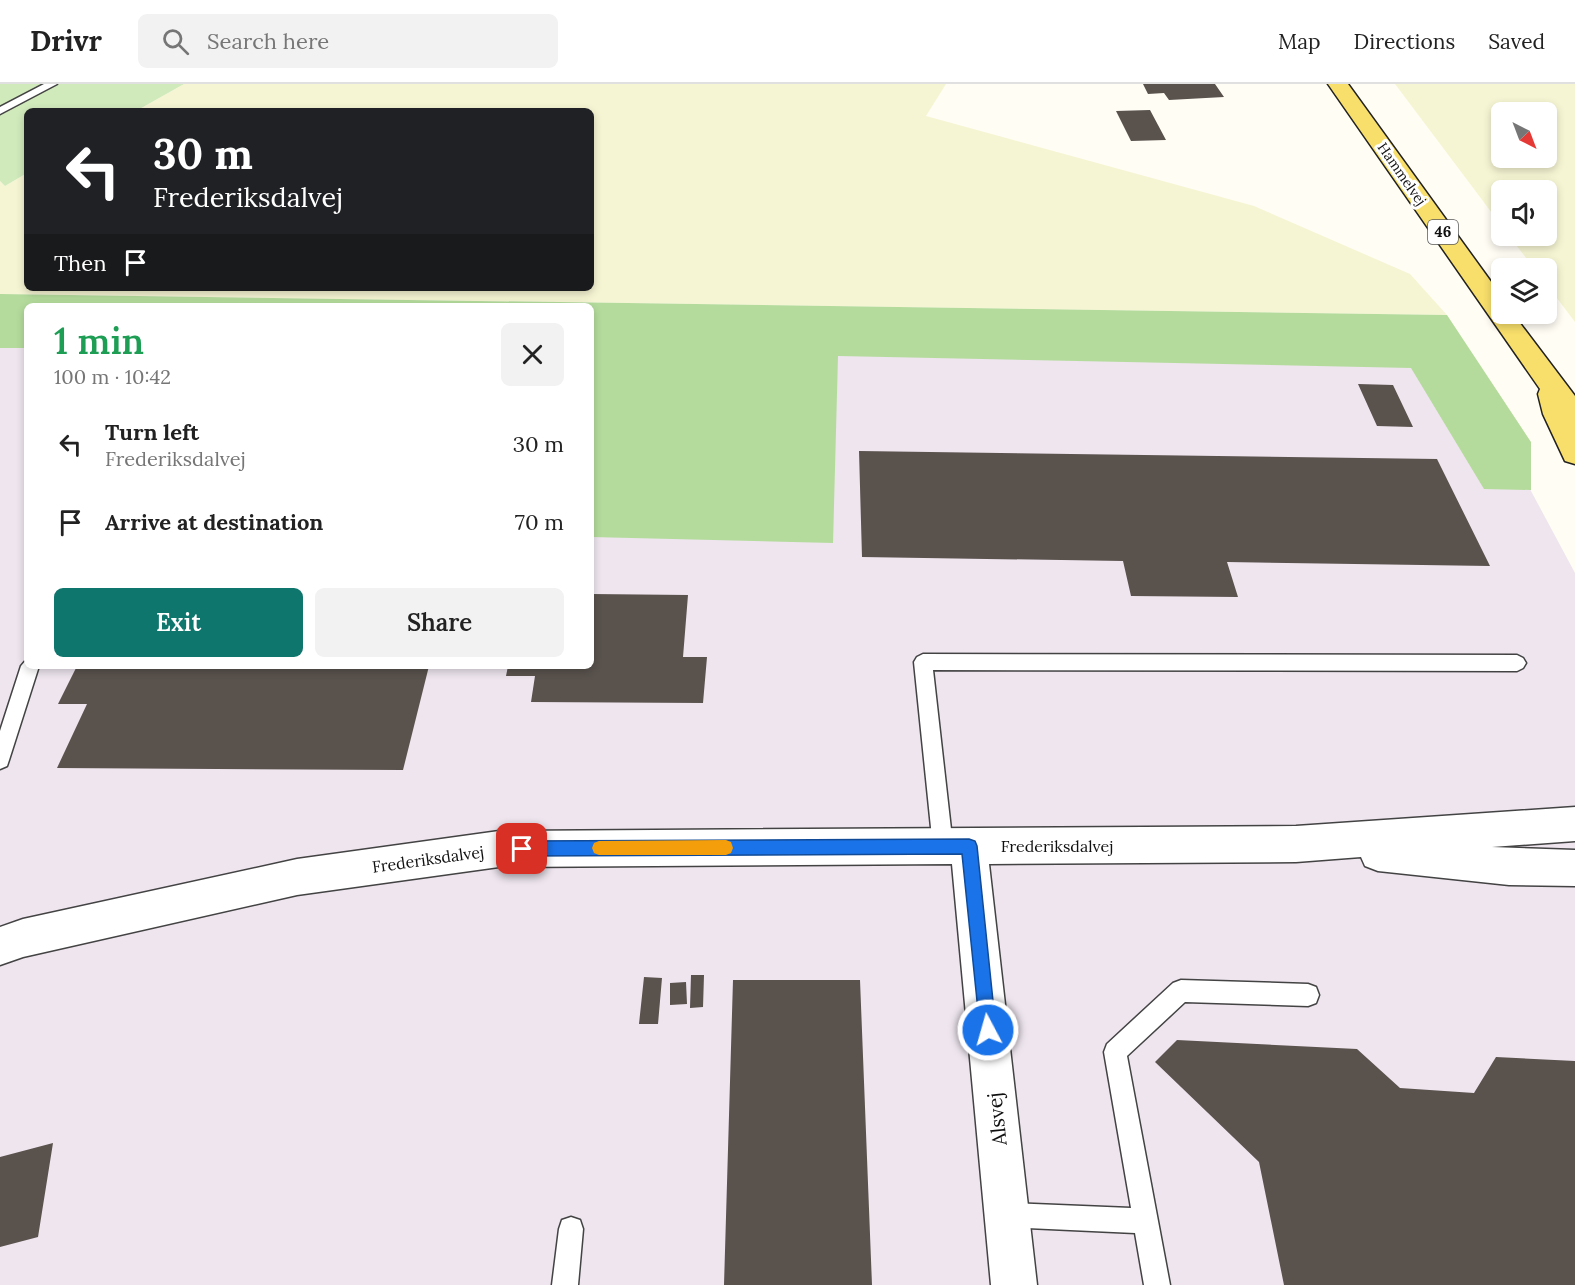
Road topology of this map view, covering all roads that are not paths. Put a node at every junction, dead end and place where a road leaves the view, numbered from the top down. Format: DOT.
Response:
graph roads {
  1 [pos="52,84"];
  2 [pos="1338,84"];
  3 [pos="0,111"];
  4 [pos="1548,381"];
  5 [pos="1575,414"];
  6 [pos="1575,454"];
  7 [pos="1517,663"];
  8 [pos="29,669"];
  9 [pos="0,760"];
  10 [pos="1575,824"];
  11 [pos="1296,844"];
  12 [pos="956,846"];
  13 [pos="1575,868"];
  14 [pos="0,946"];
  15 [pos="1308,995"];
  16 [pos="1007,1215"];
  17 [pos="1146,1221"];
  18 [pos="571,1228"];
  19 [pos="565,1285"];
  20 [pos="1014,1285"];
  21 [pos="1157,1285"];
  1 -- 3 [label="lane"];
  2 -- 4 [label="main road, Hammelvej / 46"];
  4 -- 5 [label="main road, Hammelvej / 46"];
  4 -- 6 [label="main road, Hammelvej / 46"];
  7 -- 12 [label="lane"];
  8 -- 9 [label="lane"];
  10 -- 11 [label="street, Frederiksdalvej"];
  11 -- 12 [label="street, Frederiksdalvej"];
  11 -- 13 [label="street, Frederiksdalvej"];
  12 -- 14 [label="street, Frederiksdalvej"];
  12 -- 16 [label="street, Alsvej"];
  15 -- 17 [label="lane"];
  16 -- 17 [label="lane"];
  16 -- 20 [label="street, Alsvej"];
  17 -- 21 [label="lane"];
  18 -- 19 [label="lane"];
}
